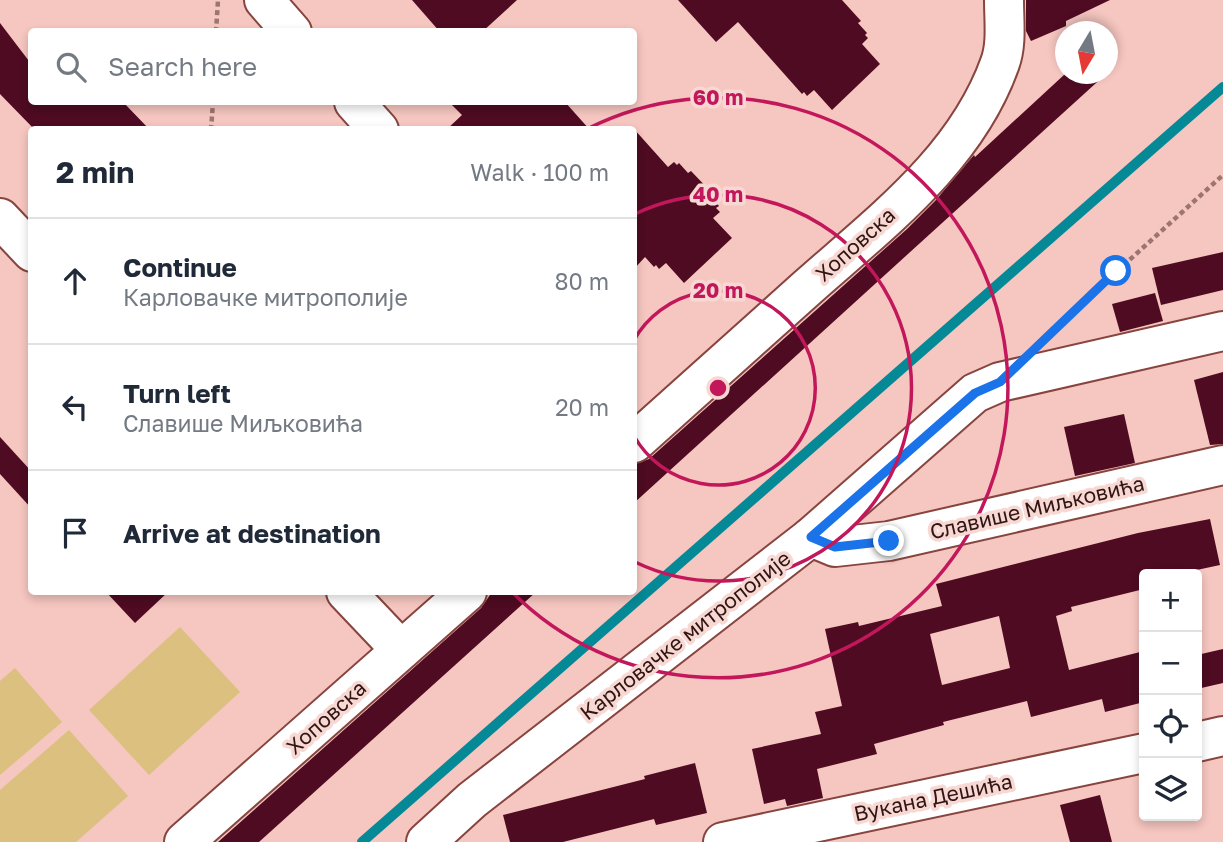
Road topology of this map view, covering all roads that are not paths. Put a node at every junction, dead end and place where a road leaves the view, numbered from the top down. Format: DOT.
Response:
graph roads {
  1 [pos="264,0"];
  2 [pos="1004,0"];
  3 [pos="288,28"];
  4 [pos="357,105"];
  5 [pos="375,126"];
  6 [pos="0,218"];
  7 [pos="28,248"];
  8 [pos="1223,331"];
  9 [pos="638,431"];
  10 [pos="1223,465"];
  11 [pos="811,537"];
  12 [pos="349,595"];
  13 [pos="464,595"];
  14 [pos="401,650"];
  15 [pos="1223,736"];
  16 [pos="1202,740"];
  17 [pos="1139,753"];
  18 [pos="184,842"];
  19 [pos="426,842"];
  20 [pos="723,842"];
  1 -- 3 [label="street"];
  2 -- 9 [label="street, Хоповска"];
  4 -- 5 [label="street"];
  6 -- 7 [label="street"];
  8 -- 11 [label="street, Карловачке митрополије"];
  10 -- 11 [label="street, Славише Миљковића"];
  11 -- 19 [label="street, Карловачке митрополије"];
  12 -- 14 [label="street"];
  13 -- 14 [label="street, Хоповска"];
  14 -- 18 [label="street, Хоповска"];
  15 -- 16 [label="street"];
  17 -- 20 [label="street, Вукана Дешића"];
}
